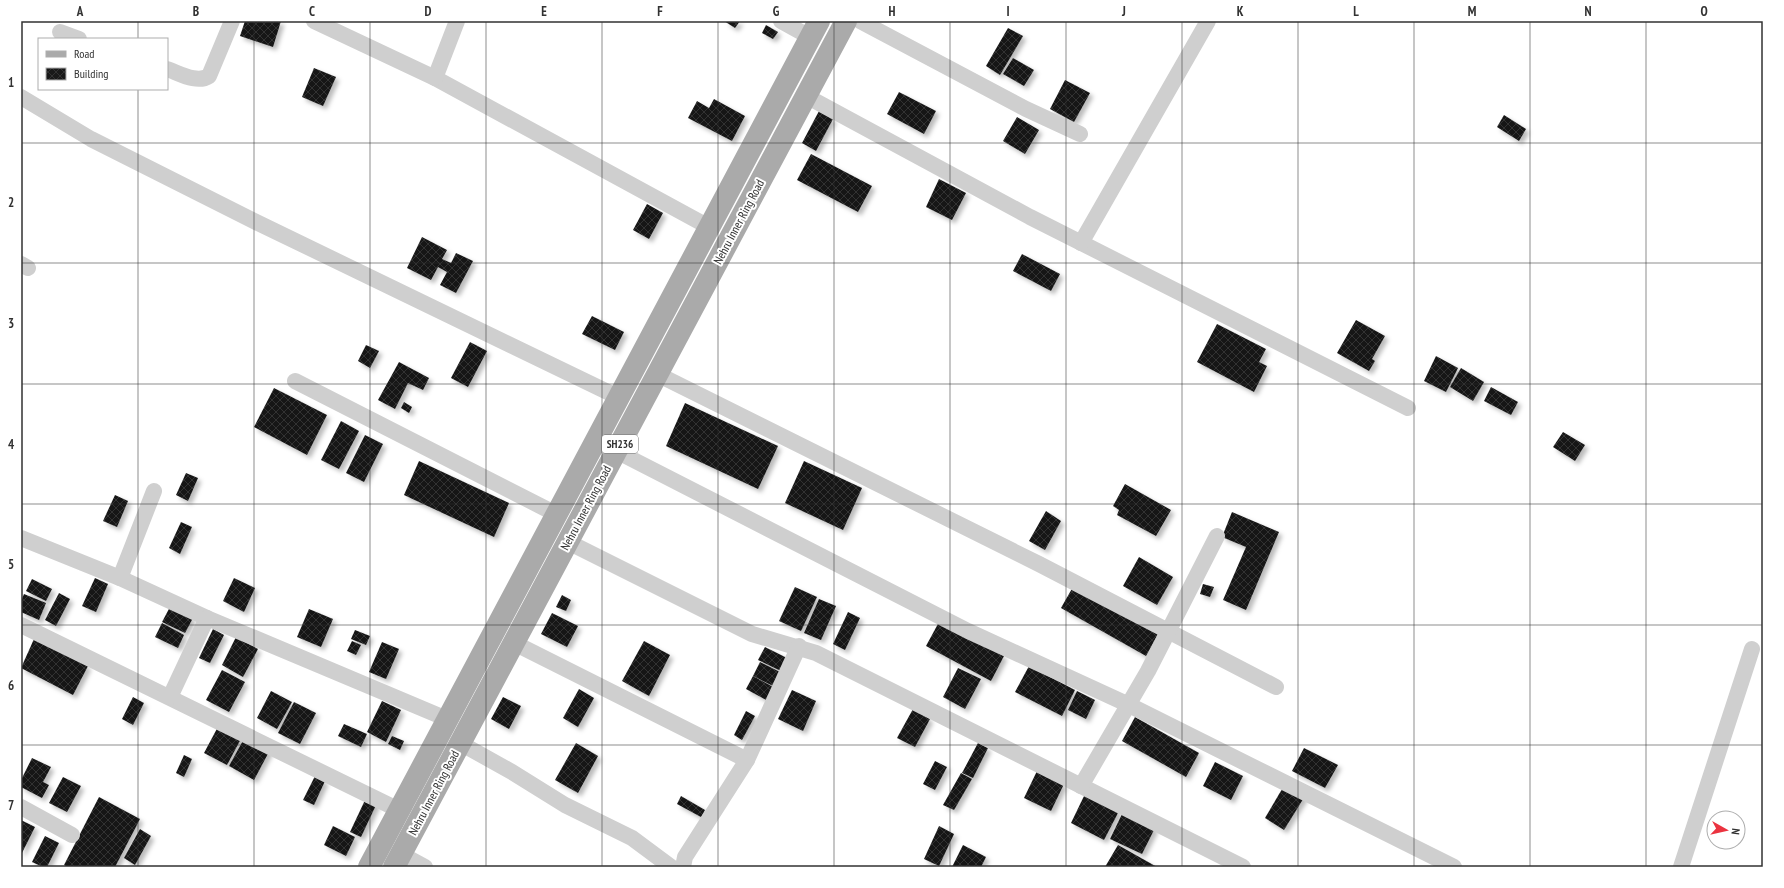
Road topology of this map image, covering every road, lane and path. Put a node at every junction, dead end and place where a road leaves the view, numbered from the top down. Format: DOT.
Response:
graph roads {
  1 [pos="232,21"];
  2 [pos="314,21"];
  3 [pos="457,21"];
  4 [pos="781,21"];
  5 [pos="846,21"];
  6 [pos="860,21"];
  7 [pos="1208,21"];
  8 [pos="814,29"];
  9 [pos="60,32"];
  10 [pos="76,38"];
  11 [pos="168,69"];
  12 [pos="435,78"];
  13 [pos="806,96"];
  14 [pos="21,97"];
  15 [pos="1080,134"];
  16 [pos="709,227"];
  17 [pos="1081,243"];
  18 [pos="657,374"];
  19 [pos="295,381"];
  20 [pos="618,397"];
  21 [pos="1408,408"];
  22 [pos="616,451"];
  23 [pos="154,491"];
  24 [pos="556,514"];
  25 [pos="1217,536"];
  26 [pos="21,538"];
  27 [pos="568,542"];
  28 [pos="120,578"];
  29 [pos="207,618"];
  30 [pos="21,625"];
  31 [pos="1167,631"];
  32 [pos="514,643"];
  33 [pos="799,646"];
  34 [pos="1752,649"];
  35 [pos="1276,687"];
  36 [pos="170,697"];
  37 [pos="1128,704"];
  38 [pos="447,719"];
  39 [pos="460,744"];
  40 [pos="748,760"];
  41 [pos="1081,786"];
  42 [pos="21,807"];
  43 [pos="399,810"];
  44 [pos="72,835"];
  45 [pos="398,860"];
  46 [pos="369,867"];
  47 [pos="425,867"];
  48 [pos="671,867"];
  49 [pos="683,867"];
  50 [pos="1243,867"];
  51 [pos="1454,867"];
  52 [pos="1681,867"];
  1 -- 11 [label="street"];
  2 -- 12 [label="street"];
  3 -- 12 [label="street"];
  4 -- 8 [label="street"];
  5 -- 13 [label="main road, Nehru Inner Ring Road / SH236"];
  6 -- 15 [label="street"];
  7 -- 17 [label="street"];
  8 -- 16 [label="main road, SH236"];
  9 -- 10 [label="street"];
  12 -- 16 [label="street"];
  13 -- 17 [label="street"];
  13 -- 18 [label="main road, Nehru Inner Ring Road / SH236"];
  14 -- 20 [label="street"];
  16 -- 20 [label="main road, SH236"];
  17 -- 21 [label="street"];
  18 -- 22 [label="main road, Nehru Inner Ring Road / SH236"];
  18 -- 31 [label="street"];
  19 -- 24 [label="street"];
  20 -- 24 [label="main road, SH236"];
  22 -- 27 [label="main road, Nehru Inner Ring Road / SH236"];
  22 -- 37 [label="street"];
  23 -- 28 [label="street"];
  24 -- 38 [label="main road, SH236"];
  25 -- 31 [label="street"];
  26 -- 28 [label="street"];
  27 -- 32 [label="main road, Nehru Inner Ring Road / SH236"];
  27 -- 33 [label="street"];
  28 -- 29 [label="street"];
  29 -- 36 [label="street"];
  29 -- 38 [label="street"];
  30 -- 36 [label="street"];
  31 -- 35 [label="street"];
  31 -- 37 [label="street"];
  32 -- 39 [label="main road, Nehru Inner Ring Road / SH236"];
  32 -- 40 [label="street"];
  33 -- 40 [label="street"];
  33 -- 41 [label="street"];
  34 -- 52 [label="street"];
  36 -- 43 [label="street"];
  37 -- 41 [label="street"];
  37 -- 51 [label="street"];
  38 -- 43 [label="main road, SH236"];
  39 -- 45 [label="main road, Nehru Inner Ring Road / SH236"];
  39 -- 48 [label="street"];
  40 -- 49 [label="street"];
  41 -- 50 [label="street"];
  42 -- 44 [label="street"];
  43 -- 46 [label="main road, SH236"];
  45 -- 47 [label="street"];
}
